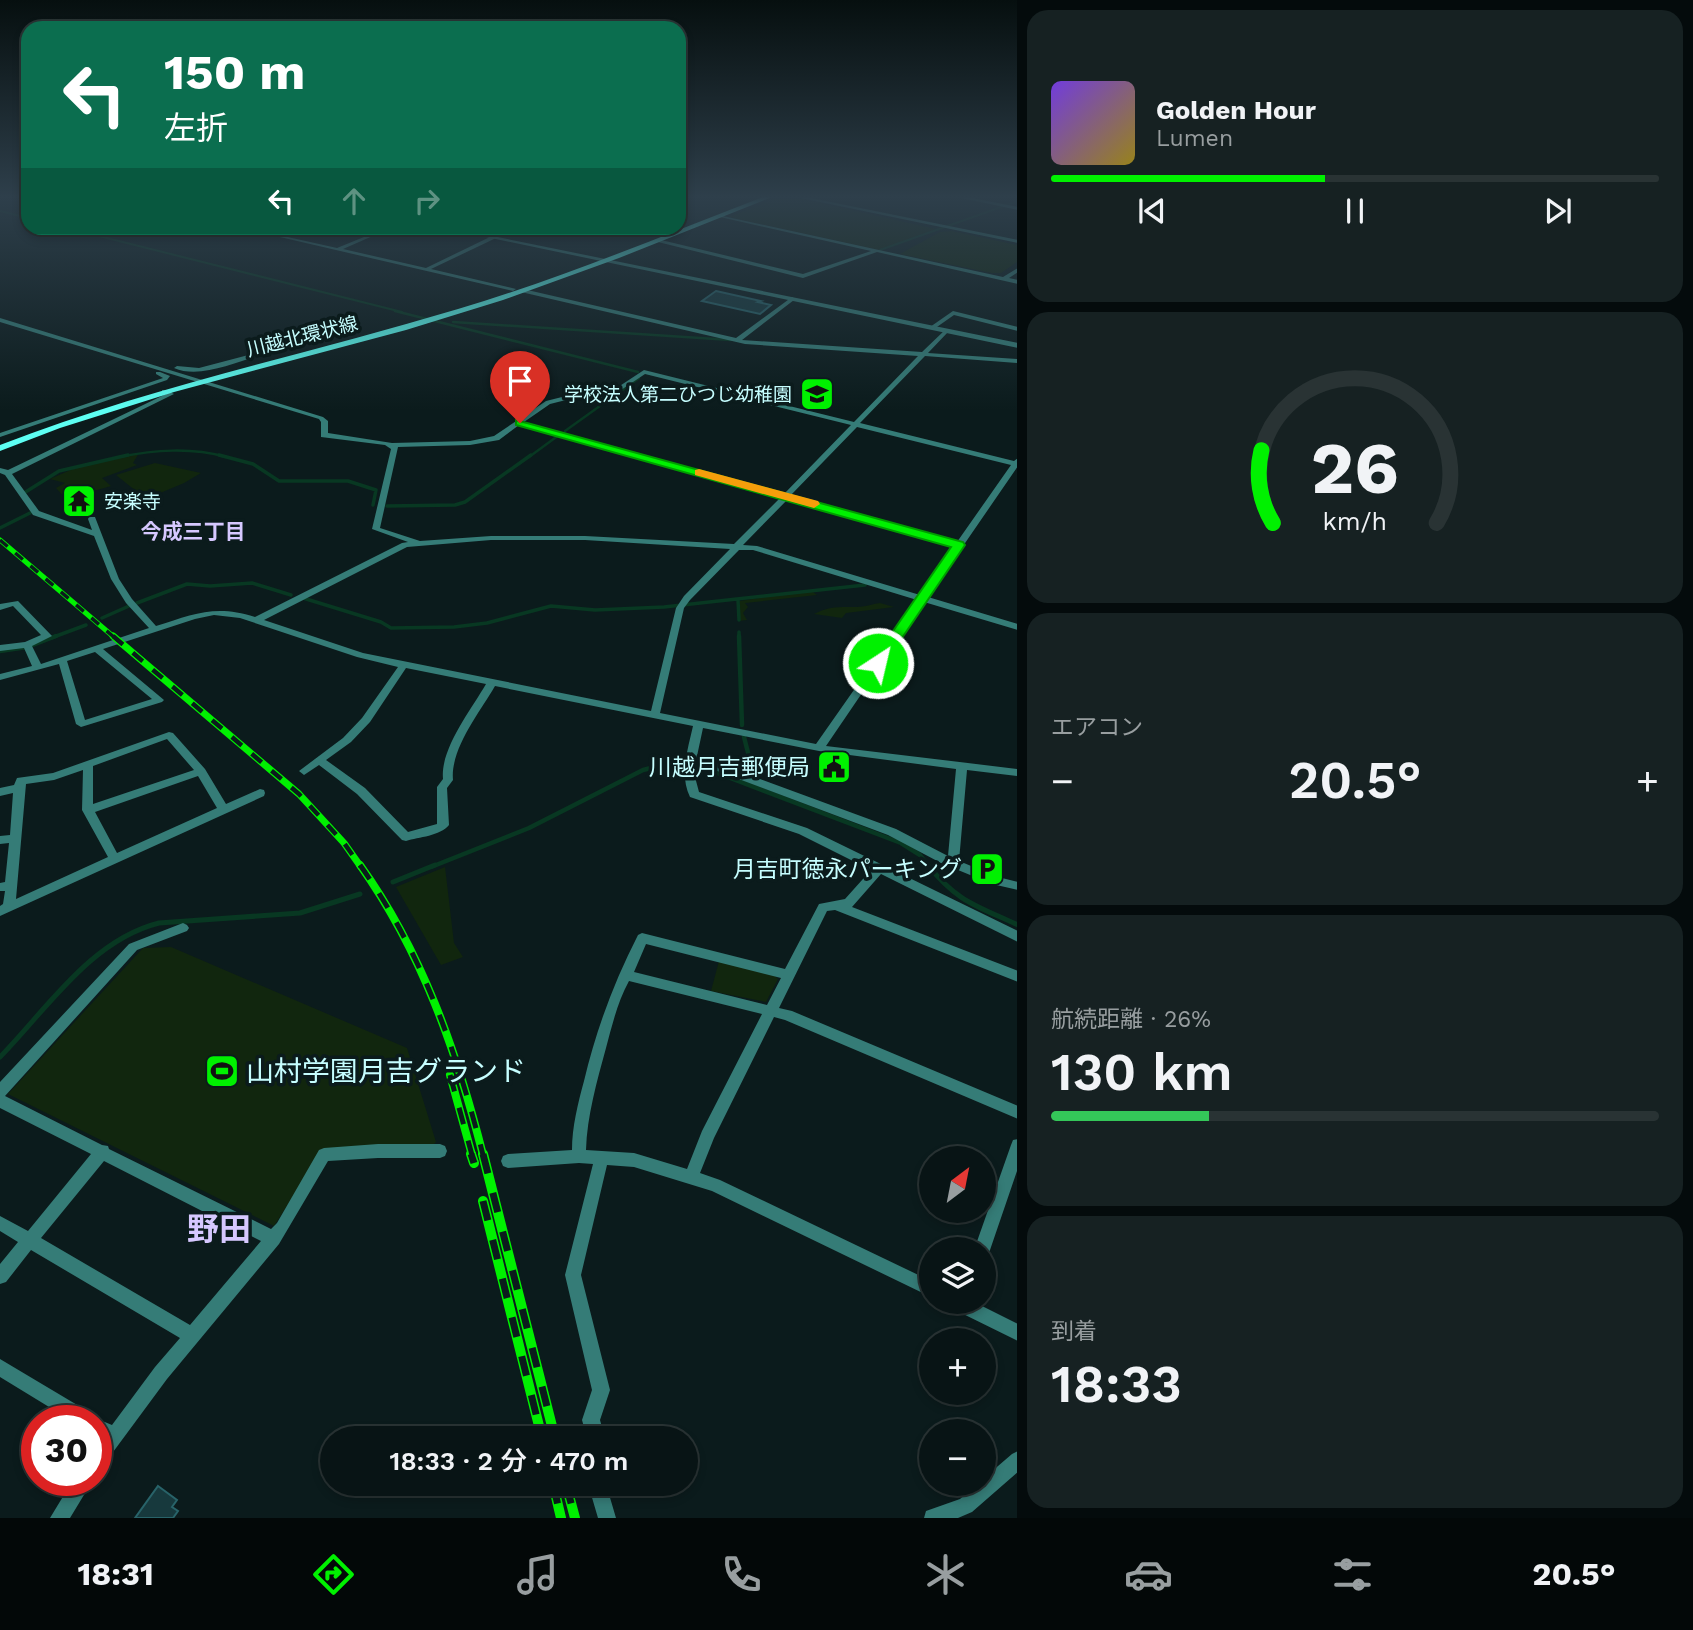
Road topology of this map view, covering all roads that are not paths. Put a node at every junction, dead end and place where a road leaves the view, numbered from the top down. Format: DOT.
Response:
graph roads {
  1 [pos="422,268"];
  2 [pos="571,268"];
  3 [pos="582,268"];
  4 [pos="643,268"];
  5 [pos="769,268"];
  6 [pos="826,268"];
  7 [pos="955,268"];
  8 [pos="427,269"];
  9 [pos="1017,270"];
  10 [pos="1004,279"];
  11 [pos="1017,282"];
  12 [pos="518,290"];
  13 [pos="792,299"];
  14 [pos="0,320"];
  15 [pos="932,328"];
  16 [pos="1017,329"];
  17 [pos="946,331"];
  18 [pos="738,340"];
  19 [pos="1017,345"];
  20 [pos="924,354"];
  21 [pos="256,355"];
  22 [pos="1017,361"];
  23 [pos="153,367"];
  24 [pos="196,379"];
  25 [pos="164,391"];
  26 [pos="57,423"];
  27 [pos="520,423"];
  28 [pos="856,424"];
  29 [pos="0,435"];
  30 [pos="0,442"];
  31 [pos="392,445"];
  32 [pos="0,448"];
  33 [pos="1017,462"];
  34 [pos="4,471"];
  35 [pos="786,496"];
  36 [pos="92,519"];
  37 [pos="99,535"];
  38 [pos="417,542"];
  39 [pos="737,545"];
  40 [pos="959,545"];
  41 [pos="922,598"];
  42 [pos="0,607"];
  43 [pos="256,620"];
  44 [pos="1017,627"];
  45 [pos="153,629"];
  46 [pos="27,645"];
  47 [pos="0,648"];
  48 [pos="97,649"];
  49 [pos="62,660"];
  50 [pos="404,665"];
  51 [pos="38,668"];
  52 [pos="0,677"];
  53 [pos="492,683"];
  54 [pos="654,715"];
  55 [pos="699,724"];
  56 [pos="819,748"];
  57 [pos="319,760"];
  58 [pos="88,764"];
  59 [pos="691,764"];
  60 [pos="962,766"];
  61 [pos="201,771"];
  62 [pos="304,771"];
  63 [pos="1017,773"];
  64 [pos="19,788"];
  65 [pos="0,792"];
  66 [pos="260,793"];
  67 [pos="88,810"];
  68 [pos="224,810"];
  69 [pos="15,838"];
  70 [pos="0,840"];
  71 [pos="115,859"];
  72 [pos="953,863"];
  73 [pos="879,869"];
  74 [pos="5,886"];
  75 [pos="1017,886"];
  76 [pos="836,905"];
  77 [pos="4,909"];
  78 [pos="183,928"];
  79 [pos="1017,937"];
  80 [pos="787,974"];
  81 [pos="626,975"];
  82 [pos="1017,977"];
  83 [pos="772,1011"];
  84 [pos="0,1092"];
  85 [pos="0,1101"];
  86 [pos="1017,1113"];
  87 [pos="103,1151"];
  88 [pos="440,1151"];
  89 [pos="1016,1152"];
  90 [pos="579,1156"];
  91 [pos="602,1157"];
  92 [pos="508,1161"];
  93 [pos="691,1178"];
  94 [pos="0,1223"];
  95 [pos="987,1237"];
  96 [pos="274,1239"];
  97 [pos="30,1240"];
  98 [pos="0,1276"];
  99 [pos="919,1283"];
  100 [pos="981,1314"];
  101 [pos="1017,1334"];
  102 [pos="191,1335"];
  103 [pos="0,1367"];
  104 [pos="62,1405"];
  105 [pos="593,1426"];
  106 [pos="113,1436"];
  107 [pos="1017,1460"];
  108 [pos="73,1496"];
  109 [pos="601,1496"];
  110 [pos="59,1518"];
  111 [pos="607,1518"];
  112 [pos="933,1518"];
  1 -- 8 [label="street"];
  2 -- 12 [label="main road, 川越北環状線"];
  3 -- 12 [label="main road, 川越北環状線"];
  4 -- 13 [label="street"];
  5 -- 6 [label="street"];
  7 -- 10 [label="street"];
  8 -- 12 [label="street"];
  9 -- 10 [label="street"];
  10 -- 11 [label="street"];
  12 -- 18 [label="street"];
  12 -- 24 [label="main road, 川越北環状線"];
  13 -- 15 [label="street"];
  13 -- 18 [label="street"];
  14 -- 23 [label="street"];
  15 -- 16 [label="street"];
  15 -- 17 [label="street"];
  17 -- 19 [label="street"];
  17 -- 20 [label="street"];
  18 -- 20 [label="street"];
  20 -- 22 [label="street"];
  20 -- 28 [label="street"];
  21 -- 23 [label="street"];
  23 -- 24 [label="street"];
  23 -- 29 [label="street"];
  24 -- 25 [label="main road, 川越北環状線"];
  24 -- 26 [label="main road, 川越北環状線"];
  24 -- 31 [label="street"];
  25 -- 26 [label="main road, 川越北環状線"];
  25 -- 34 [label="street"];
  26 -- 30 [label="main road, 川越北環状線"];
  26 -- 32 [label="main road, 川越北環状線"];
  27 -- 28 [label="street"];
  27 -- 31 [label="street"];
  27 -- 35 [label="street"];
  28 -- 33 [label="street"];
  28 -- 35 [label="street"];
  31 -- 38 [label="street"];
  33 -- 40 [label="street"];
  34 -- 37 [label="street"];
  35 -- 39 [label="street"];
  35 -- 40 [label="street"];
  36 -- 37 [label="street"];
  37 -- 45 [label="street"];
  38 -- 39 [label="street"];
  38 -- 43 [label="street"];
  39 -- 41 [label="street"];
  39 -- 54 [label="street"];
  40 -- 41 [label="street"];
  41 -- 44 [label="street"];
  41 -- 56 [label="street"];
  42 -- 46 [label="street"];
  43 -- 45 [label="street"];
  43 -- 50 [label="street"];
  45 -- 48 [label="street"];
  46 -- 47 [label="street"];
  46 -- 51 [label="street"];
  48 -- 49 [label="street"];
  48 -- 49 [label="street"];
  49 -- 51 [label="street"];
  50 -- 53 [label="street"];
  50 -- 57 [label="street"];
  51 -- 52 [label="street"];
  53 -- 54 [label="street"];
  53 -- 57 [label="street"];
  54 -- 55 [label="street"];
  55 -- 56 [label="street"];
  55 -- 59 [label="street"];
  56 -- 60 [label="street"];
  57 -- 62 [label="street"];
  58 -- 61 [label="street"];
  58 -- 64 [label="street"];
  58 -- 67 [label="street"];
  59 -- 72 [label="street"];
  59 -- 73 [label="street"];
  60 -- 63 [label="street"];
  60 -- 72 [label="street"];
  61 -- 67 [label="street"];
  61 -- 68 [label="street"];
  64 -- 65 [label="street"];
  64 -- 69 [label="street"];
  66 -- 68 [label="street"];
  67 -- 71 [label="street"];
  68 -- 71 [label="street"];
  69 -- 70 [label="street"];
  69 -- 74 [label="street"];
  71 -- 77 [label="street"];
  72 -- 75 [label="street"];
  73 -- 76 [label="street"];
  73 -- 79 [label="street"];
  74 -- 77 [label="street"];
  76 -- 80 [label="street"];
  76 -- 82 [label="street"];
  78 -- 84 [label="street"];
  80 -- 81 [label="street"];
  80 -- 83 [label="street"];
  81 -- 83 [label="street"];
  81 -- 90 [label="street"];
  83 -- 86 [label="street"];
  83 -- 93 [label="street"];
  85 -- 87 [label="street"];
  87 -- 96 [label="street"];
  87 -- 97 [label="street"];
  88 -- 96 [label="street"];
  89 -- 95 [label="street"];
  90 -- 91 [label="street"];
  90 -- 92 [label="street"];
  91 -- 93 [label="street"];
  91 -- 105 [label="street"];
  93 -- 99 [label="street"];
  94 -- 97 [label="street"];
  96 -- 102 [label="street"];
  97 -- 98 [label="street"];
  97 -- 102 [label="street"];
  100 -- 101 [label="street"];
  102 -- 106 [label="street"];
  103 -- 104 [label="street"];
  107 -- 112 [label="street"];
  108 -- 110 [label="street"];
  109 -- 111 [label="street"];
}
